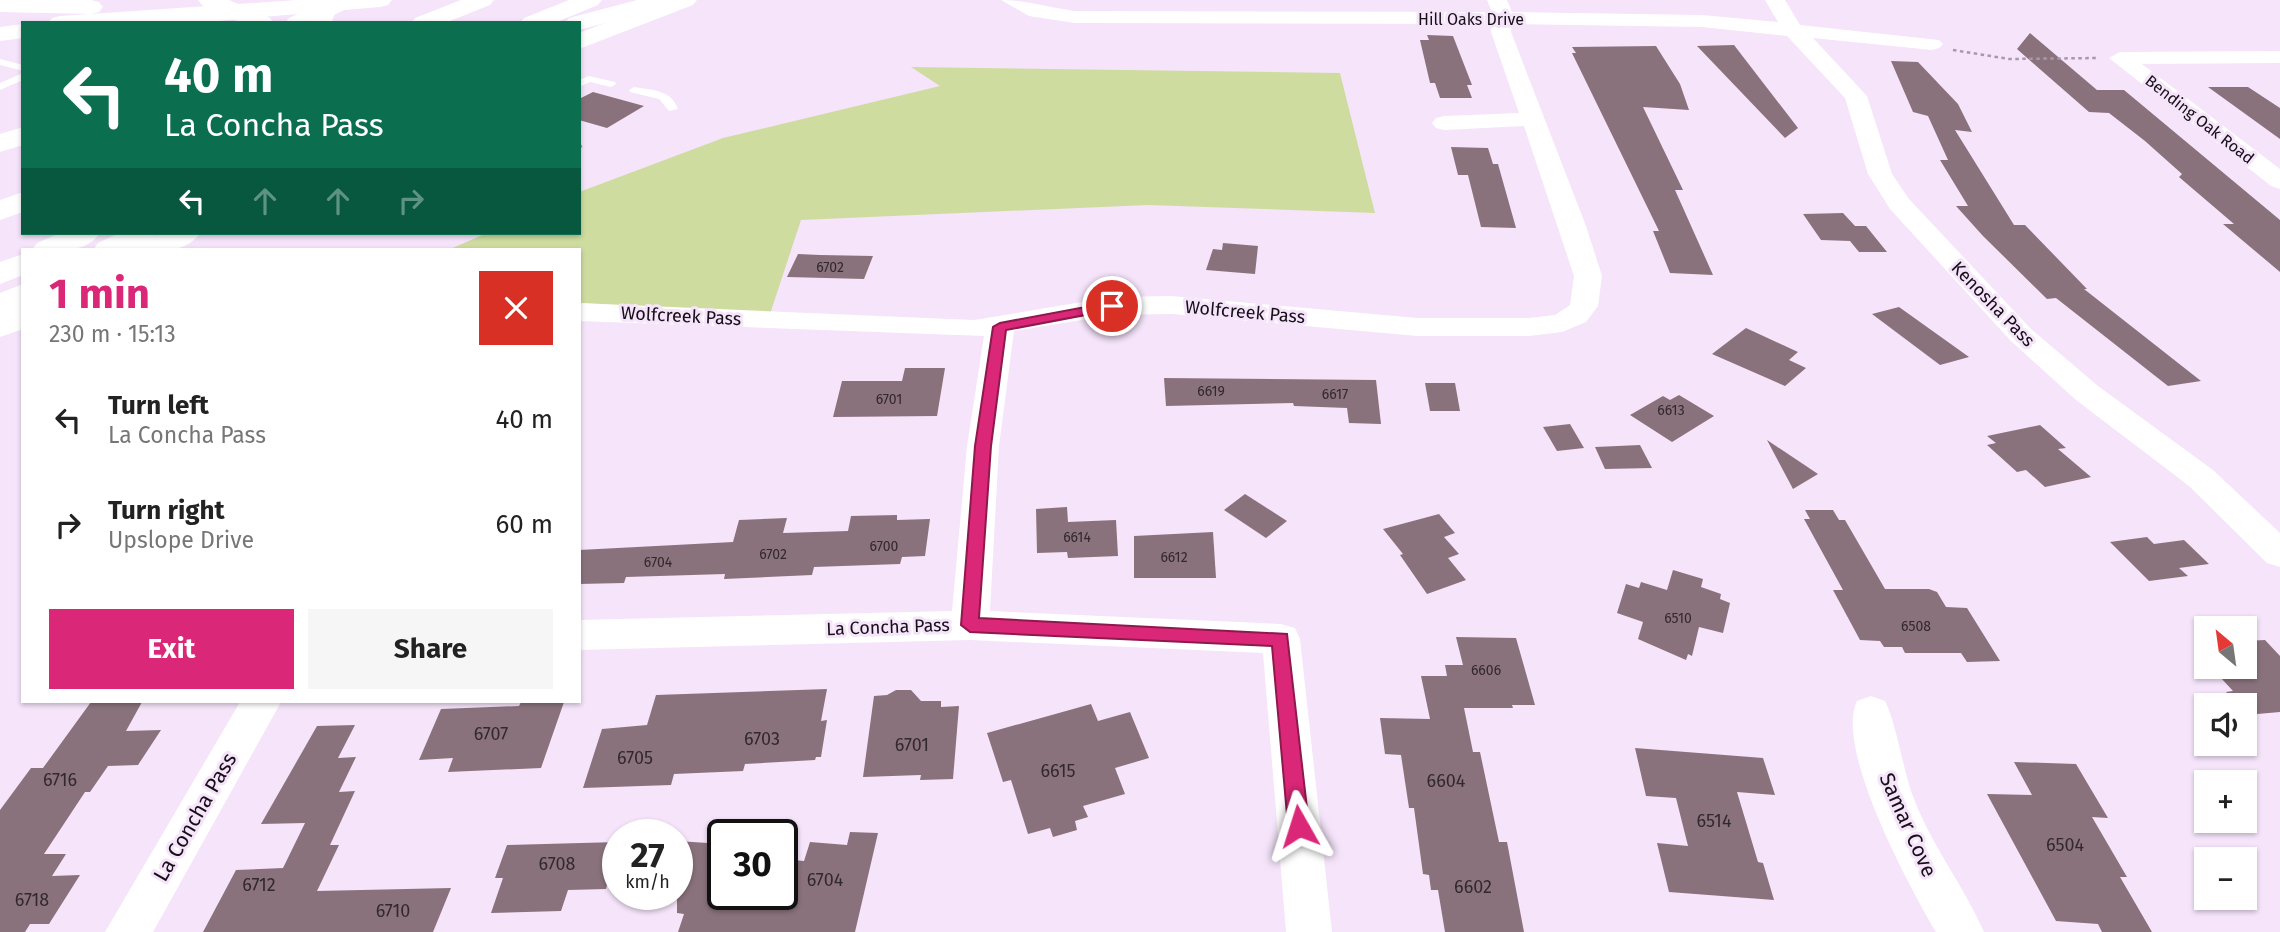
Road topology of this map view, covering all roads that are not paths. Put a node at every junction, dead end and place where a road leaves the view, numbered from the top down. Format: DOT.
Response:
graph roads {
  1 [pos="103,0"];
  2 [pos="173,0"];
  3 [pos="210,0"];
  4 [pos="347,0"];
  5 [pos="380,0"];
  6 [pos="482,0"];
  7 [pos="664,0"];
  8 [pos="685,0"];
  9 [pos="1011,0"];
  10 [pos="1775,0"];
  11 [pos="0,5"];
  12 [pos="1499,10"];
  13 [pos="591,11"];
  14 [pos="321,17"];
  15 [pos="540,20"];
  16 [pos="76,21"];
  17 [pos="99,21"];
  18 [pos="257,21"];
  19 [pos="428,21"];
  20 [pos="0,24"];
  21 [pos="21,24"];
  22 [pos="1793,30"];
  23 [pos="21,31"];
  24 [pos="0,36"];
  25 [pos="21,38"];
  26 [pos="581,41"];
  27 [pos="1932,44"];
  28 [pos="2280,57"];
  29 [pos="0,62"];
  30 [pos="21,67"];
  31 [pos="0,71"];
  32 [pos="21,76"];
  33 [pos="21,77"];
  34 [pos="581,83"];
  35 [pos="611,84"];
  36 [pos="0,88"];
  37 [pos="634,90"];
  38 [pos="673,110"];
  39 [pos="1534,119"];
  40 [pos="1444,122"];
  41 [pos="21,136"];
  42 [pos="0,144"];
  43 [pos="2280,181"];
  44 [pos="21,196"];
  45 [pos="21,202"];
  46 [pos="0,204"];
  47 [pos="0,211"];
  48 [pos="81,235"];
  49 [pos="138,235"];
  50 [pos="181,235"];
  51 [pos="52,248"];
  52 [pos="113,248"];
  53 [pos="155,248"];
  54 [pos="21,263"];
  55 [pos="0,274"];
  56 [pos="21,295"];
  57 [pos="0,306"];
  58 [pos="581,312"];
  59 [pos="21,317"];
  60 [pos="0,327"];
  61 [pos="1000,327"];
  62 [pos="2280,554"];
  63 [pos="970,625"];
  64 [pos="581,635"];
  65 [pos="260,703"];
  66 [pos="1871,713"];
  67 [pos="128,932"];
  68 [pos="1309,932"];
  69 [pos="1961,932"];
  1 -- 16 [label="main road"];
  2 -- 11 [label="main road"];
  3 -- 18 [label="main road"];
  4 -- 14 [label="main road"];
  5 -- 17 [label="main road"];
  6 -- 19 [label="main road"];
  7 -- 13 [label="main road"];
  8 -- 26 [label="main road"];
  9 -- 12 [label="street, Hill Oaks Drive"];
  10 -- 22 [label="street, Kenosha Pass"];
  12 -- 22 [label="street, Hill Oaks Drive"];
  12 -- 39 [label="street, Wolfcreek Pass"];
  13 -- 15 [label="main road"];
  20 -- 21 [label="main road"];
  22 -- 27 [label="street, Hill Oaks Drive"];
  22 -- 62 [label="street, Kenosha Pass"];
  23 -- 24 [label="main road"];
  24 -- 25 [label="main road"];
  28 -- 43 [label="street, Bending Oak Road"];
  29 -- 30 [label="lane"];
  31 -- 32 [label="lane"];
  33 -- 36 [label="lane"];
  34 -- 35 [label="lane"];
  37 -- 38 [label="lane"];
  39 -- 40 [label="street"];
  39 -- 61 [label="street, Wolfcreek Pass"];
  41 -- 42 [label="main road"];
  44 -- 46 [label="main road"];
  45 -- 47 [label="main road"];
  48 -- 51 [label="main road"];
  49 -- 52 [label="main road"];
  50 -- 53 [label="main road"];
  54 -- 55 [label="main road"];
  56 -- 57 [label="main road"];
  58 -- 61 [label="street, Wolfcreek Pass"];
  59 -- 60 [label="main road"];
  61 -- 63 [label="street"];
  63 -- 64 [label="street, La Concha Pass"];
  63 -- 68 [label="street, La Concha Pass"];
  65 -- 67 [label="street, La Concha Pass"];
  66 -- 69 [label="street, Samar Cove"];
}
